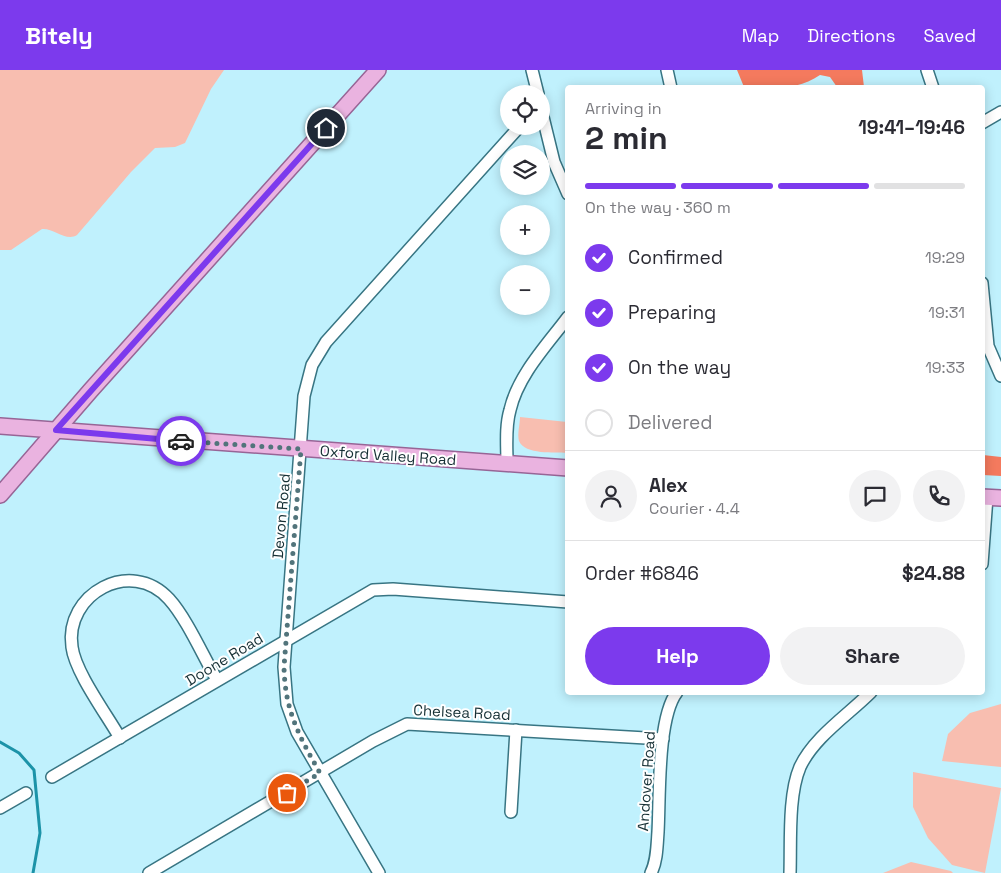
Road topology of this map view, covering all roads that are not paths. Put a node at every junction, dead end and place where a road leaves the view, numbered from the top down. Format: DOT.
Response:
graph roads {
  1 [pos="378,70"];
  2 [pos="532,70"];
  3 [pos="667,70"];
  4 [pos="927,70"];
  5 [pos="536,85"];
  6 [pos="670,85"];
  7 [pos="932,85"];
  8 [pos="1001,112"];
  9 [pos="985,121"];
  10 [pos="512,135"];
  11 [pos="547,135"];
  12 [pos="565,187"];
  13 [pos="985,314"];
  14 [pos="565,321"];
  15 [pos="1001,376"];
  16 [pos="0,426"];
  17 [pos="56,430"];
  18 [pos="301,449"];
  19 [pos="506,464"];
  20 [pos="565,468"];
  21 [pos="0,495"];
  22 [pos="990,498"];
  23 [pos="985,539"];
  24 [pos="565,602"];
  25 [pos="286,639"];
  26 [pos="217,680"];
  27 [pos="676,695"];
  28 [pos="868,695"];
  29 [pos="516,730"];
  30 [pos="120,738"];
  31 [pos="663,739"];
  32 [pos="320,773"];
  33 [pos="52,777"];
  34 [pos="26,793"];
  35 [pos="0,808"];
  36 [pos="511,812"];
  37 [pos="149,873"];
  38 [pos="379,873"];
  39 [pos="651,873"];
  40 [pos="790,873"];
  1 -- 17 [label="main road"];
  2 -- 5 [label="street"];
  3 -- 6 [label="street"];
  4 -- 7 [label="street"];
  8 -- 9 [label="street"];
  10 -- 18 [label="street, Devon Road"];
  11 -- 12 [label="street"];
  13 -- 15 [label="street"];
  14 -- 19 [label="street"];
  16 -- 17 [label="main road, Oxford Valley Road"];
  17 -- 18 [label="main road, Oxford Valley Road"];
  17 -- 21 [label="main road"];
  18 -- 19 [label="main road, Oxford Valley Road"];
  18 -- 25 [label="street, Devon Road"];
  19 -- 20 [label="main road, Oxford Valley Road"];
  22 -- 23 [label="street"];
  24 -- 25 [label="street, Doone Road"];
  25 -- 26 [label="street, Doone Road"];
  25 -- 32 [label="street, Devon Road"];
  26 -- 30 [label="street, Doone Road"];
  26 -- 30 [label="street"];
  27 -- 31 [label="street, Andover Road"];
  28 -- 40 [label="street"];
  29 -- 31 [label="street, Chelsea Road"];
  29 -- 32 [label="street, Chelsea Road"];
  29 -- 36 [label="street"];
  30 -- 33 [label="street, Doone Road"];
  31 -- 39 [label="street, Andover Road"];
  32 -- 37 [label="street, Chelsea Road"];
  32 -- 38 [label="street, Devon Road"];
  34 -- 35 [label="street"];
}
